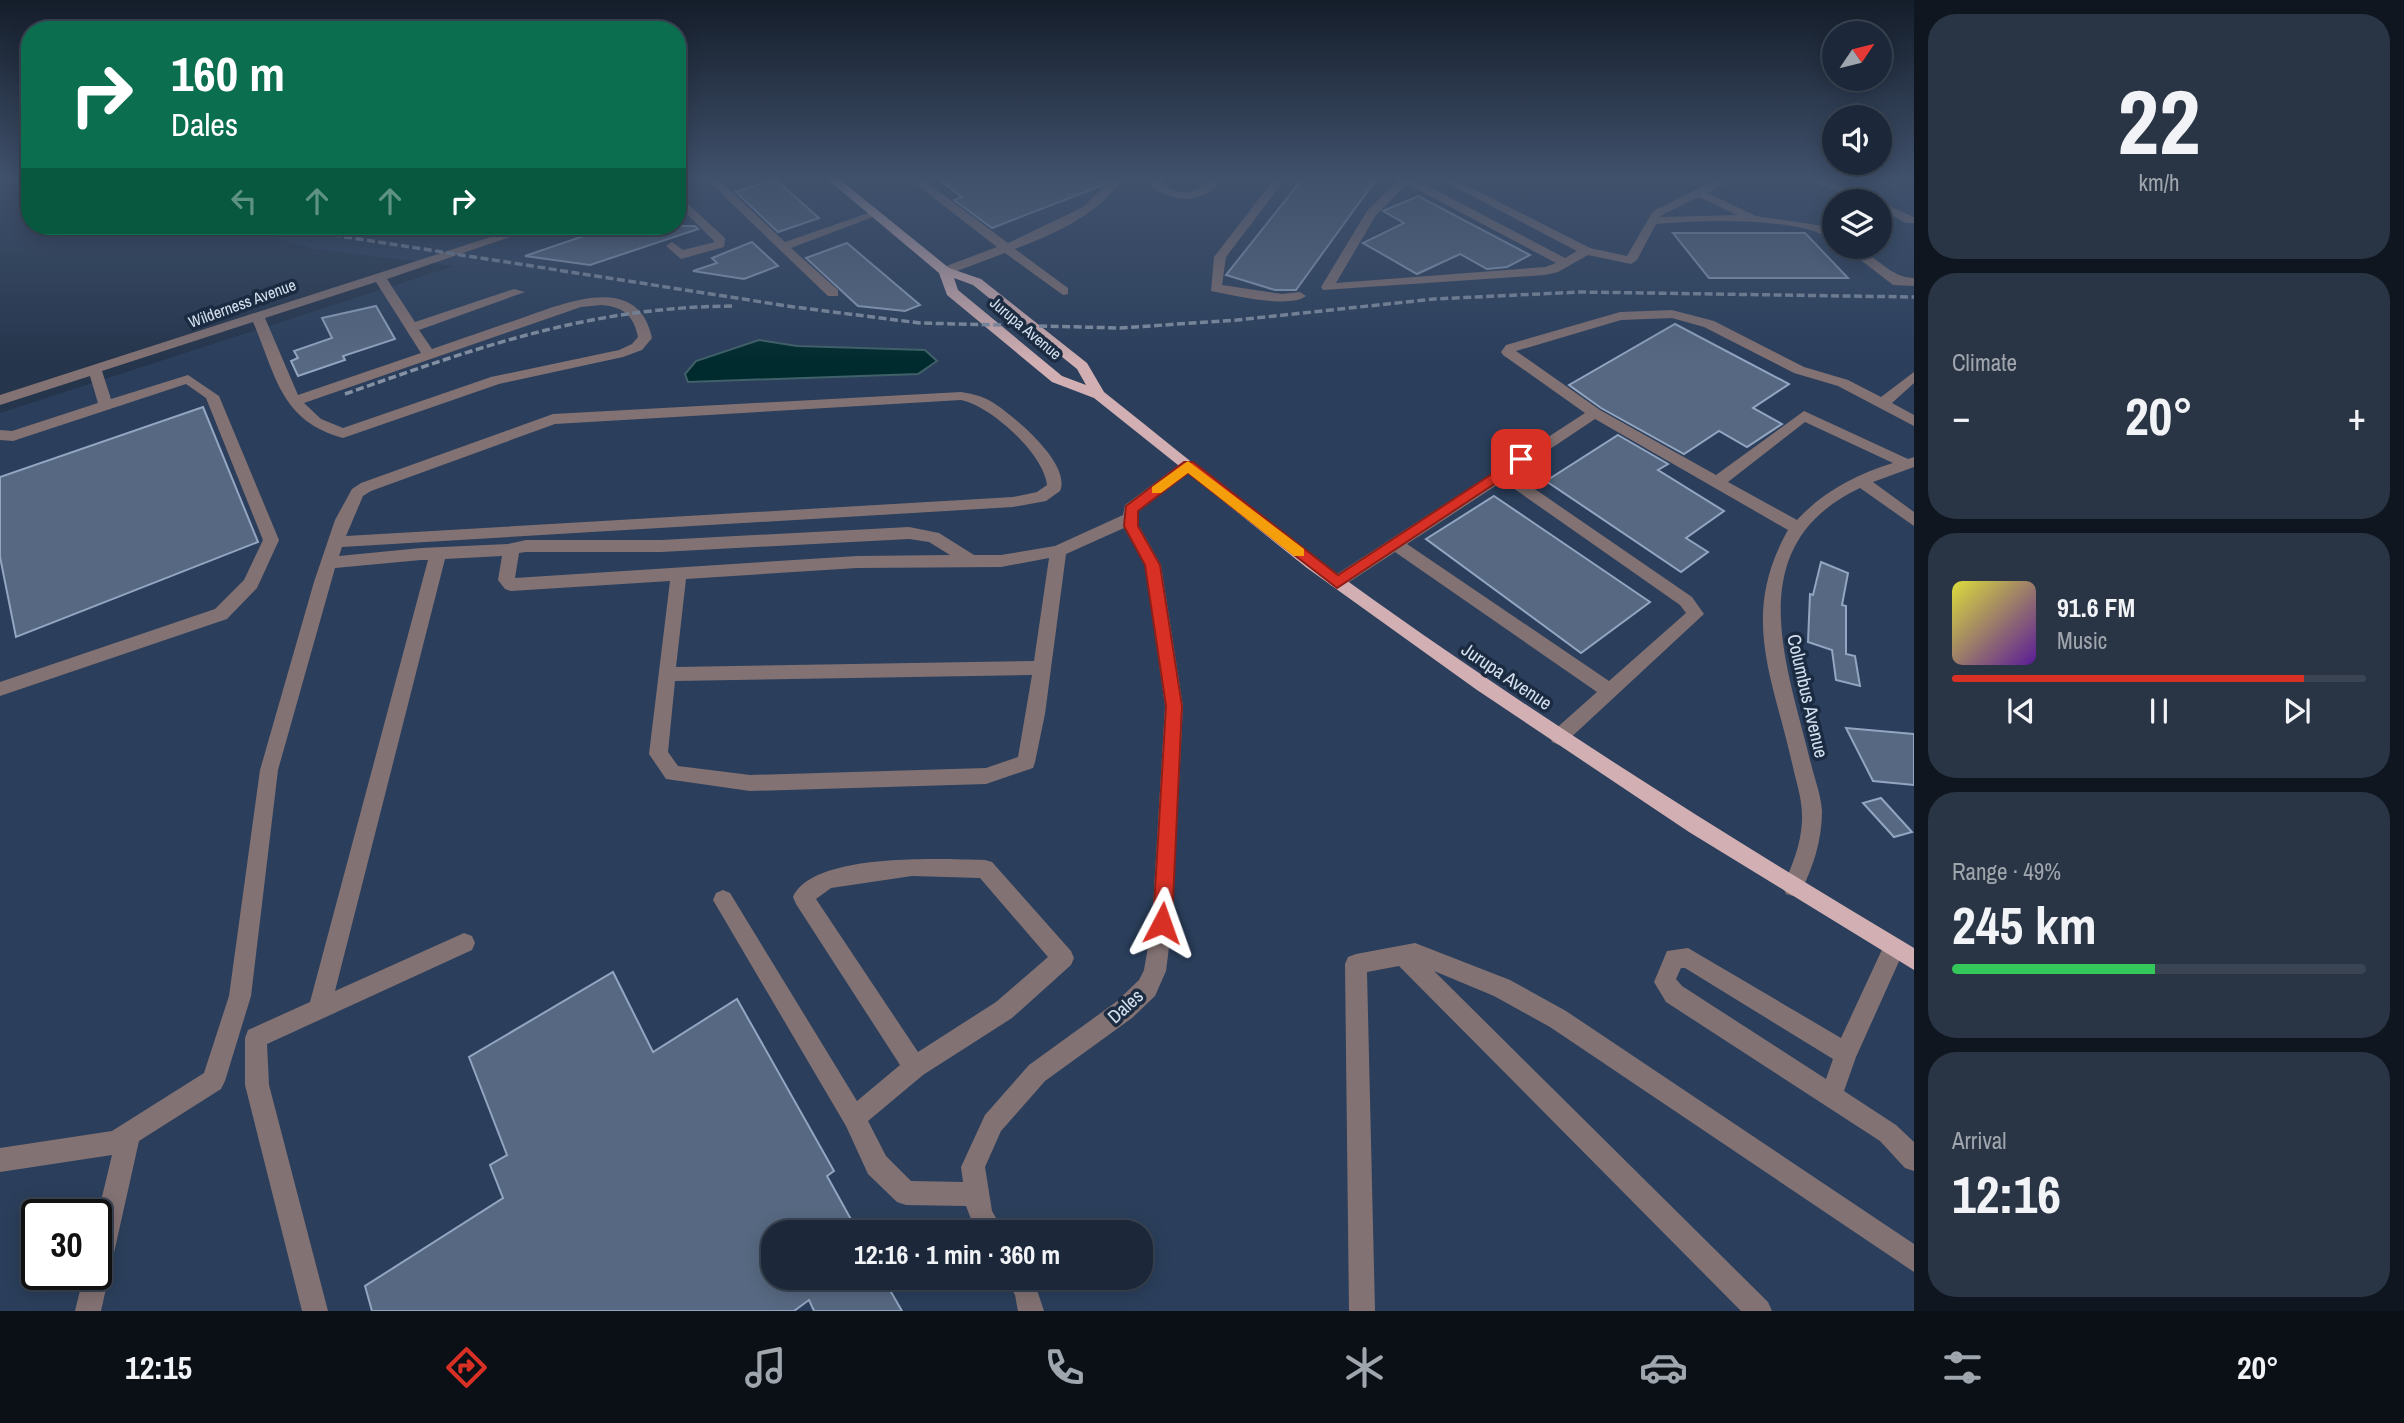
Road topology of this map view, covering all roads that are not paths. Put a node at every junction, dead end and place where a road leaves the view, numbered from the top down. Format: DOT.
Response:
graph roads {
  1 [pos="494,239"];
  2 [pos="719,239"];
  3 [pos="775,239"];
  4 [pos="805,239"];
  5 [pos="906,239"];
  6 [pos="994,239"];
  7 [pos="1024,239"];
  8 [pos="1234,239"];
  9 [pos="1355,239"];
  10 [pos="1522,239"];
  11 [pos="1563,239"];
  12 [pos="1642,239"];
  13 [pos="672,246"];
  14 [pos="783,247"];
  15 [pos="1004,247"];
  16 [pos="1586,251"];
  17 [pos="1866,259"];
  18 [pos="1565,262"];
  19 [pos="945,271"];
  20 [pos="378,275"];
  21 [pos="1914,282"];
  22 [pos="1063,291"];
  23 [pos="519,292"];
  24 [pos="832,293"];
  25 [pos="1300,296"];
  26 [pos="257,316"];
  27 [pos="411,328"];
  28 [pos="429,355"];
  29 [pos="95,370"];
  30 [pos="1914,376"];
  31 [pos="1099,395"];
  32 [pos="0,400"];
  33 [pos="296,401"];
  34 [pos="1882,404"];
  35 [pos="106,405"];
  36 [pos="1595,413"];
  37 [pos="1914,421"];
  38 [pos="0,435"];
  39 [pos="1911,463"];
  40 [pos="1188,466"];
  41 [pos="1502,473"];
  42 [pos="1860,480"];
  43 [pos="1716,483"];
  44 [pos="1131,519"];
  45 [pos="1914,520"];
  46 [pos="1796,527"];
  47 [pos="337,542"];
  48 [pos="1395,545"];
  49 [pos="512,550"];
  50 [pos="1058,551"];
  51 [pos="439,553"];
  52 [pos="971,561"];
  53 [pos="329,563"];
  54 [pos="679,574"];
  55 [pos="1337,582"];
  56 [pos="1042,668"];
  57 [pos="667,674"];
  58 [pos="0,689"];
  59 [pos="1609,690"];
  60 [pos="1559,737"];
  61 [pos="1793,887"];
  62 [pos="723,900"];
  63 [pos="464,943"];
  64 [pos="1904,954"];
  65 [pos="1403,955"];
  66 [pos="319,1009"];
  67 [pos="1846,1054"];
  68 [pos="915,1067"];
  69 [pos="1831,1096"];
  70 [pos="854,1118"];
  71 [pos="129,1133"];
  72 [pos="1914,1159"];
  73 [pos="0,1160"];
  74 [pos="977,1194"];
  75 [pos="983,1220"];
  76 [pos="1914,1259"];
  77 [pos="1026,1290"];
  78 [pos="88,1311"];
  79 [pos="314,1311"];
  80 [pos="1031,1311"];
  81 [pos="1362,1311"];
  82 [pos="1759,1311"];
  1 -- 20 [label="street, Wilderness Avenue"];
  2 -- 13 [label="street"];
  3 -- 14 [label="street"];
  4 -- 14 [label="street"];
  5 -- 19 [label="main road, Jurupa Avenue"];
  6 -- 15 [label="street"];
  7 -- 15 [label="street"];
  8 -- 25 [label="street"];
  9 -- 18 [label="street"];
  10 -- 18 [label="street"];
  11 -- 16 [label="street"];
  12 -- 16 [label="street"];
  14 -- 24 [label="street"];
  15 -- 19 [label="street"];
  15 -- 22 [label="street"];
  16 -- 18 [label="street"];
  17 -- 21 [label="street"];
  19 -- 31 [label="main road, Jurupa Avenue"];
  19 -- 31 [label="main road, Jurupa Avenue"];
  20 -- 26 [label="street, Wilderness Avenue"];
  20 -- 27 [label="street"];
  23 -- 27 [label="street"];
  26 -- 29 [label="street, Wilderness Avenue"];
  26 -- 33 [label="street"];
  27 -- 28 [label="street"];
  28 -- 33 [label="street"];
  28 -- 33 [label="street"];
  29 -- 32 [label="street, Wilderness Avenue"];
  29 -- 35 [label="street"];
  30 -- 34 [label="street"];
  31 -- 40 [label="main road, Jurupa Avenue"];
  34 -- 36 [label="street"];
  34 -- 37 [label="street"];
  35 -- 38 [label="street"];
  35 -- 58 [label="street"];
  36 -- 41 [label="street"];
  36 -- 43 [label="street"];
  39 -- 42 [label="street, Columbus Avenue"];
  39 -- 43 [label="street"];
  40 -- 44 [label="street"];
  40 -- 55 [label="main road, Jurupa Avenue"];
  41 -- 48 [label="street"];
  41 -- 59 [label="street"];
  42 -- 45 [label="street"];
  42 -- 46 [label="street, Columbus Avenue"];
  43 -- 46 [label="street"];
  44 -- 50 [label="street"];
  44 -- 74 [label="street, Dales"];
  46 -- 61 [label="street, Columbus Avenue"];
  47 -- 47 [label="street"];
  47 -- 53 [label="street"];
  48 -- 55 [label="street"];
  48 -- 59 [label="street"];
  49 -- 51 [label="street"];
  49 -- 52 [label="street"];
  49 -- 54 [label="street"];
  50 -- 52 [label="street"];
  50 -- 56 [label="street"];
  51 -- 53 [label="street"];
  51 -- 66 [label="street"];
  52 -- 54 [label="street"];
  53 -- 71 [label="street"];
  54 -- 57 [label="street"];
  55 -- 60 [label="main road, Jurupa Avenue"];
  56 -- 57 [label="street"];
  56 -- 57 [label="street"];
  59 -- 60 [label="street"];
  60 -- 61 [label="main road, Jurupa Avenue"];
  61 -- 64 [label="main road, Jurupa Avenue"];
  62 -- 70 [label="street"];
  63 -- 66 [label="street"];
  64 -- 67 [label="street"];
  65 -- 76 [label="street"];
  65 -- 81 [label="street"];
  65 -- 82 [label="street"];
  66 -- 79 [label="street"];
  67 -- 69 [label="street"];
  67 -- 69 [label="street"];
  68 -- 68 [label="street"];
  68 -- 70 [label="street"];
  69 -- 72 [label="street"];
  70 -- 74 [label="street"];
  71 -- 73 [label="street"];
  71 -- 78 [label="street"];
  74 -- 75 [label="street, Dales"];
  77 -- 80 [label="street"];
}
